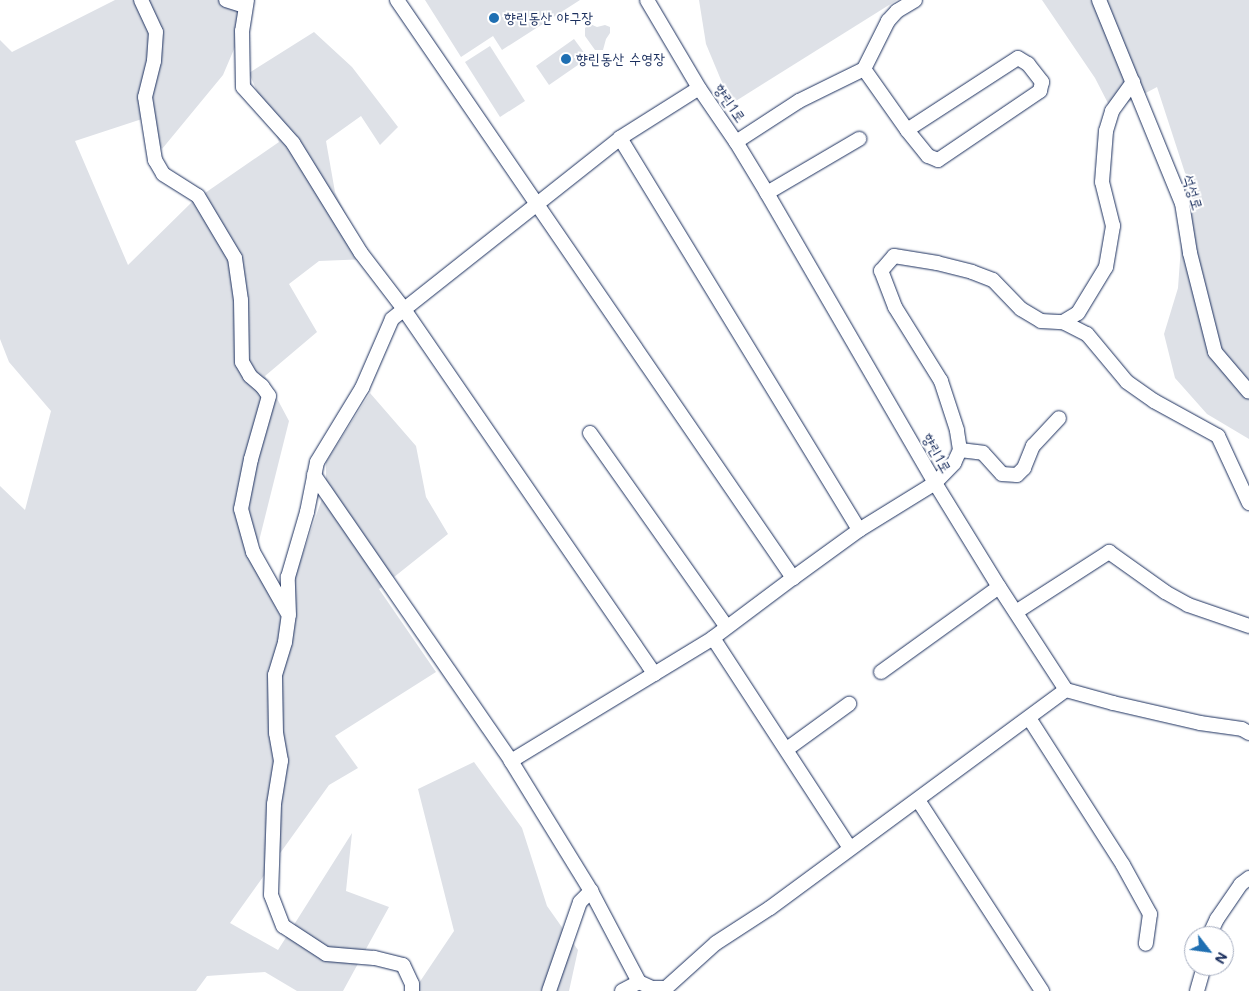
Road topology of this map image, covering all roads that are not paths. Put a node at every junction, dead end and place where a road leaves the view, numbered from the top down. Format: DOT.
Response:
graph roads {
  1 [pos="141,0"];
  2 [pos="226,0"];
  3 [pos="397,0"];
  4 [pos="647,0"];
  5 [pos="915,0"];
  6 [pos="1099,0"];
  7 [pos="246,3"];
  8 [pos="864,69"];
  9 [pos="1133,82"];
  10 [pos="699,88"];
  11 [pos="907,130"];
  12 [pos="620,138"];
  13 [pos="860,139"];
  14 [pos="736,142"];
  15 [pos="767,193"];
  16 [pos="539,204"];
  17 [pos="403,308"];
  18 [pos="1063,322"];
  19 [pos="1249,392"];
  20 [pos="1059,418"];
  21 [pos="590,433"];
  22 [pos="960,450"];
  23 [pos="314,475"];
  24 [pos="935,483"];
  25 [pos="1249,503"];
  26 [pos="859,530"];
  27 [pos="793,578"];
  28 [pos="999,588"];
  29 [pos="1016,612"];
  30 [pos="289,615"];
  31 [pos="1249,626"];
  32 [pos="727,627"];
  33 [pos="713,638"];
  34 [pos="881,672"];
  35 [pos="656,674"];
  36 [pos="1066,690"];
  37 [pos="849,704"];
  38 [pos="1029,718"];
  39 [pos="1249,733"];
  40 [pos="787,749"];
  41 [pos="511,761"];
  42 [pos="918,800"];
  43 [pos="850,848"];
  44 [pos="1249,878"];
  45 [pos="591,891"];
  46 [pos="1214,926"];
  47 [pos="1146,944"];
  48 [pos="1202,976"];
  49 [pos="639,982"];
  50 [pos="412,991"];
  51 [pos="549,991"];
  52 [pos="622,991"];
  53 [pos="1042,991"];
  54 [pos="1198,991"];
  1 -- 30 [label="street"];
  2 -- 7 [label="street"];
  3 -- 16 [label="street"];
  4 -- 10 [label="street, 향린1로"];
  5 -- 8 [label="street"];
  6 -- 9 [label="street, 석성로"];
  7 -- 17 [label="street"];
  8 -- 11 [label="street"];
  8 -- 14 [label="street"];
  9 -- 18 [label="street"];
  9 -- 19 [label="street, 석성로"];
  10 -- 12 [label="street"];
  10 -- 14 [label="street, 향린1로"];
  11 -- 11 [label="street"];
  12 -- 16 [label="street"];
  12 -- 26 [label="street"];
  13 -- 15 [label="street"];
  14 -- 15 [label="street, 향린1로"];
  15 -- 24 [label="street, 향린1로"];
  16 -- 17 [label="street"];
  16 -- 27 [label="street"];
  17 -- 23 [label="street"];
  17 -- 35 [label="street"];
  18 -- 22 [label="street"];
  18 -- 25 [label="street"];
  20 -- 22 [label="street"];
  21 -- 32 [label="street"];
  22 -- 24 [label="street"];
  23 -- 30 [label="street"];
  23 -- 41 [label="street"];
  24 -- 26 [label="street"];
  24 -- 28 [label="street, 향린1로"];
  26 -- 27 [label="street"];
  27 -- 32 [label="street"];
  28 -- 29 [label="street, 향린1로"];
  28 -- 34 [label="street"];
  29 -- 31 [label="street"];
  29 -- 36 [label="street, 향린1로"];
  30 -- 50 [label="street"];
  32 -- 33 [label="street"];
  33 -- 35 [label="street"];
  33 -- 40 [label="street"];
  35 -- 41 [label="street"];
  36 -- 38 [label="street"];
  36 -- 39 [label="street"];
  37 -- 40 [label="street"];
  38 -- 42 [label="street"];
  38 -- 47 [label="street"];
  40 -- 43 [label="street"];
  41 -- 45 [label="street"];
  42 -- 43 [label="street"];
  42 -- 53 [label="street"];
  43 -- 49 [label="street"];
  44 -- 46 [label="street"];
  45 -- 49 [label="street"];
  45 -- 51 [label="street"];
  48 -- 54 [label="street"];
  49 -- 52 [label="street"];
}
